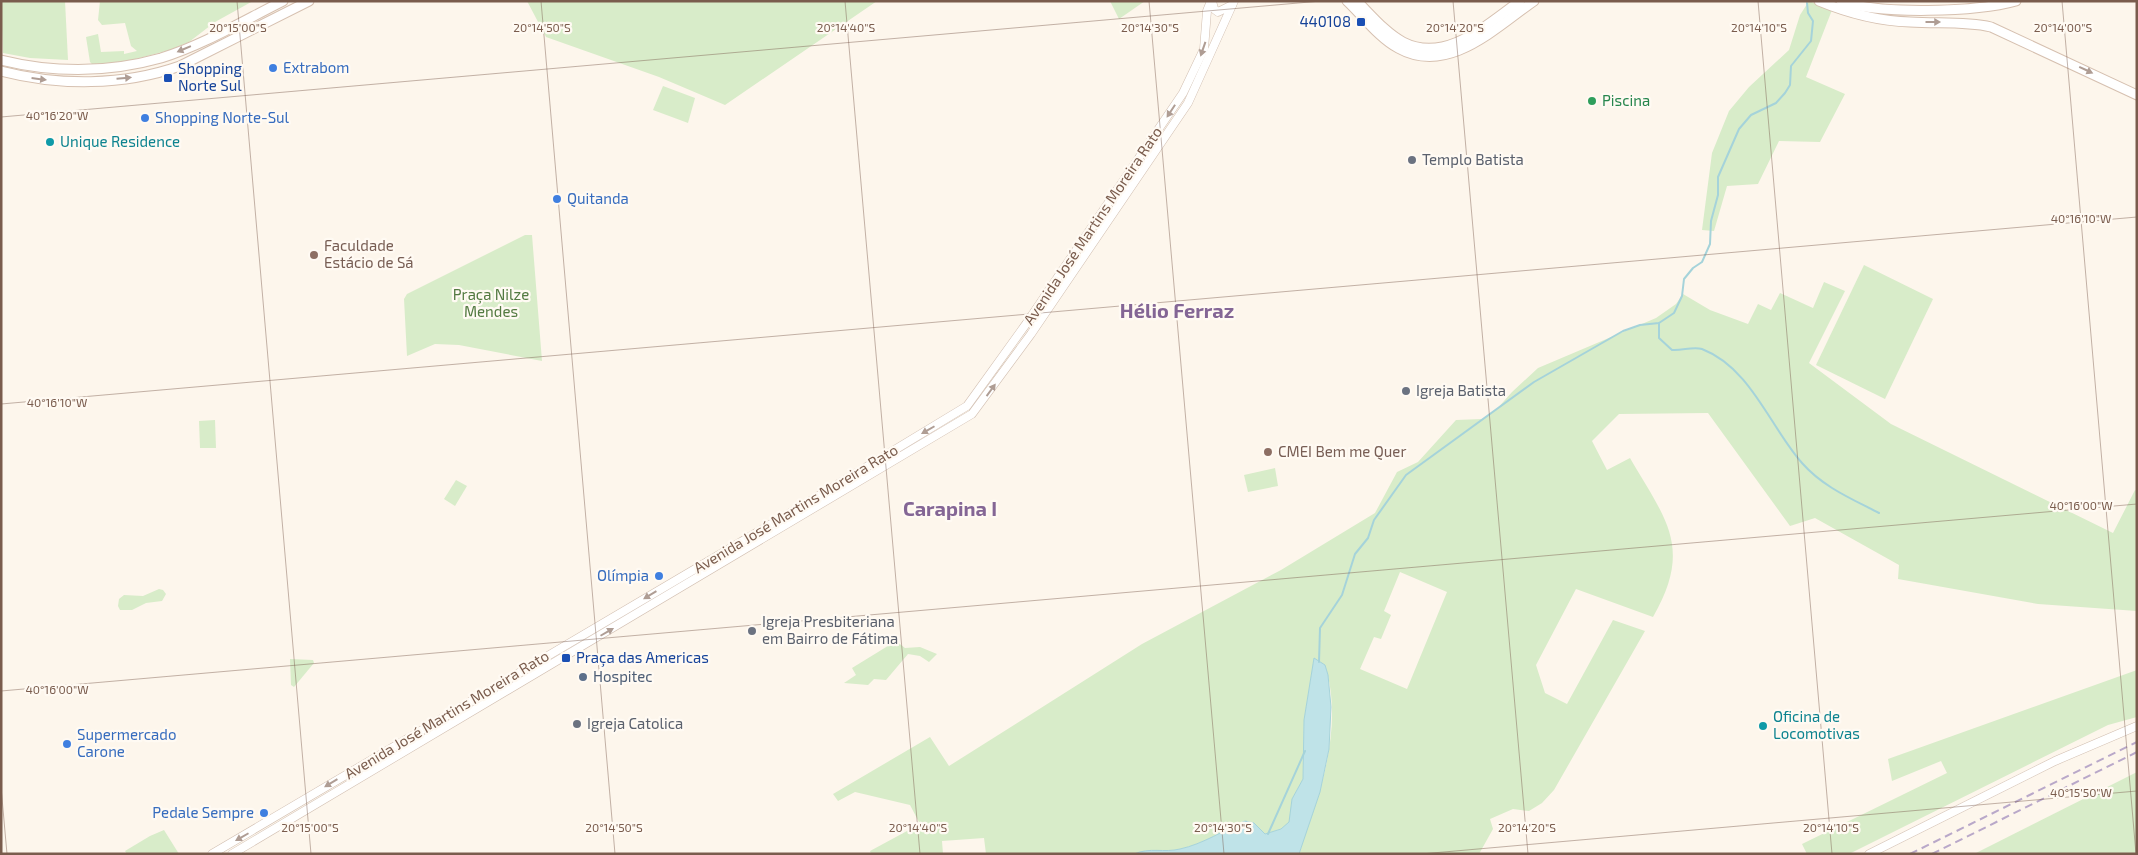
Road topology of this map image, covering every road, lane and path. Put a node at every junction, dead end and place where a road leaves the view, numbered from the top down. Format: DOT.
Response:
graph roads {
  1 [pos="283,1"];
  2 [pos="309,1"];
  3 [pos="1211,1"];
  4 [pos="1347,1"];
  5 [pos="1357,1"];
  6 [pos="1520,1"];
  7 [pos="1534,1"];
  8 [pos="1819,1"];
  9 [pos="1841,1"];
  10 [pos="2016,1"];
  11 [pos="1234,2"];
  12 [pos="1,60"];
  13 [pos="1,70"];
  14 [pos="2137,95"];
  15 [pos="2137,726"];
  16 [pos="212,854"];
  17 [pos="232,854"];
  18 [pos="1869,854"];
  1 -- 12 [label="main road, one-way"];
  13 -- 2 [label="main road, one-way"];
  3 -- 11 [label="street"];
  3 -- 16 [label="street, Avenida José Martins Moreira Rato, one-way"];
  4 -- 7 [label="main road"];
  5 -- 6 [label="main road"];
  8 -- 14 [label="main road, one-way"];
  9 -- 10 [label="main road"];
  17 -- 11 [label="street, Avenida José Martins Moreira Rato, one-way"];
  15 -- 18 [label="street"];
}
